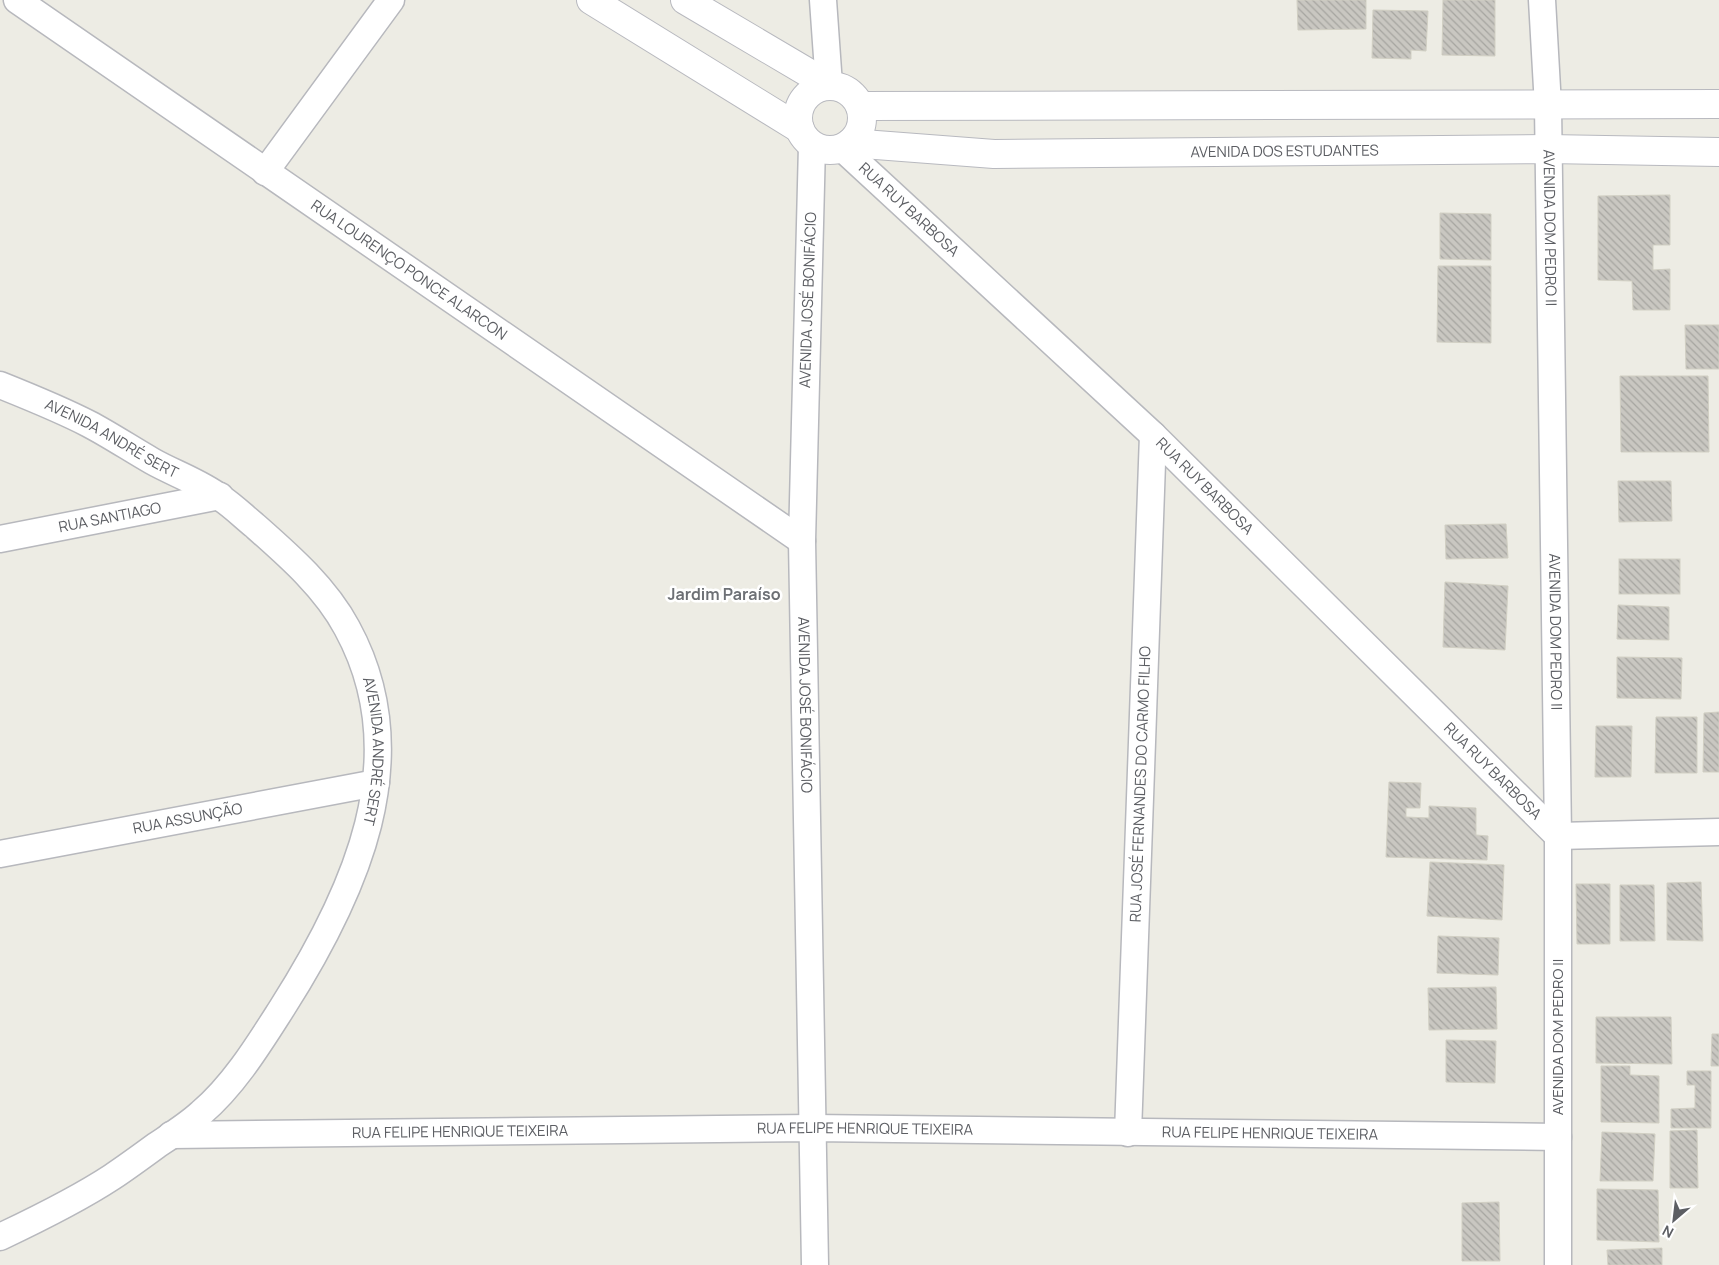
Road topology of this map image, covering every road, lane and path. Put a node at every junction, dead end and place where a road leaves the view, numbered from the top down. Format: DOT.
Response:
graph roads {
  1 [pos="17,0"];
  2 [pos="391,0"];
  3 [pos="591,0"];
  4 [pos="685,0"];
  5 [pos="823,0"];
  6 [pos="1542,0"];
  7 [pos="829,85"];
  8 [pos="1719,104"];
  9 [pos="860,106"];
  10 [pos="1548,106"];
  11 [pos="806,137"];
  12 [pos="846,146"];
  13 [pos="1548,149"];
  14 [pos="1719,152"];
  15 [pos="265,172"];
  16 [pos="0,385"];
  17 [pos="1153,435"];
  18 [pos="220,496"];
  19 [pos="0,539"];
  20 [pos="802,541"];
  21 [pos="376,783"];
  22 [pos="1719,832"];
  23 [pos="1558,836"];
  24 [pos="0,854"];
  25 [pos="814,1128"];
  26 [pos="1128,1133"];
  27 [pos="171,1135"];
  28 [pos="1558,1137"];
  29 [pos="0,1237"];
  30 [pos="815,1265"];
  31 [pos="1558,1265"];
  1 -- 15 [label="street, RUA LOURENÇO PONCE ALARCON"];
  2 -- 15 [label="street"];
  3 -- 11 [label="street"];
  4 -- 7 [label="street"];
  5 -- 7 [label="street"];
  6 -- 10 [label="street, AVENIDA DOM PEDRO II"];
  7 -- 9 [label="street"];
  7 -- 11 [label="street"];
  8 -- 10 [label="street"];
  9 -- 10 [label="street"];
  9 -- 12 [label="street"];
  10 -- 13 [label="street, AVENIDA DOM PEDRO II"];
  11 -- 12 [label="street"];
  11 -- 20 [label="street, AVENIDA JOSÉ BONIFÁCIO"];
  12 -- 13 [label="street, AVENIDA DOS ESTUDANTES"];
  12 -- 17 [label="street, RUA RUY BARBOSA"];
  13 -- 14 [label="street, AVENIDA DOS ESTUDANTES"];
  13 -- 23 [label="street, AVENIDA DOM PEDRO II"];
  15 -- 20 [label="street, RUA LOURENÇO PONCE ALARCON"];
  16 -- 18 [label="street, AVENIDA ANDRÉ SERT"];
  17 -- 23 [label="street, RUA RUY BARBOSA"];
  17 -- 26 [label="street, RUA JOSÉ FERNANDES DO CARMO FILHO"];
  18 -- 19 [label="street, RUA SANTIAGO"];
  18 -- 21 [label="street, AVENIDA ANDRÉ SERT"];
  20 -- 25 [label="street, AVENIDA JOSÉ BONIFÁCIO"];
  21 -- 24 [label="street, RUA ASSUNÇÃO"];
  21 -- 27 [label="street, AVENIDA ANDRÉ SERT"];
  22 -- 23 [label="street"];
  23 -- 28 [label="street, AVENIDA DOM PEDRO II"];
  25 -- 26 [label="street, RUA FELIPE HENRIQUE TEIXEIRA"];
  25 -- 27 [label="street, RUA FELIPE HENRIQUE TEIXEIRA"];
  25 -- 30 [label="street, AVENIDA JOSÉ BONIFÁCIO"];
  26 -- 28 [label="street, RUA FELIPE HENRIQUE TEIXEIRA"];
  27 -- 29 [label="street, AVENIDA ANDRÉ SERT"];
  28 -- 31 [label="street, AVENIDA DOM PEDRO II"];
}
